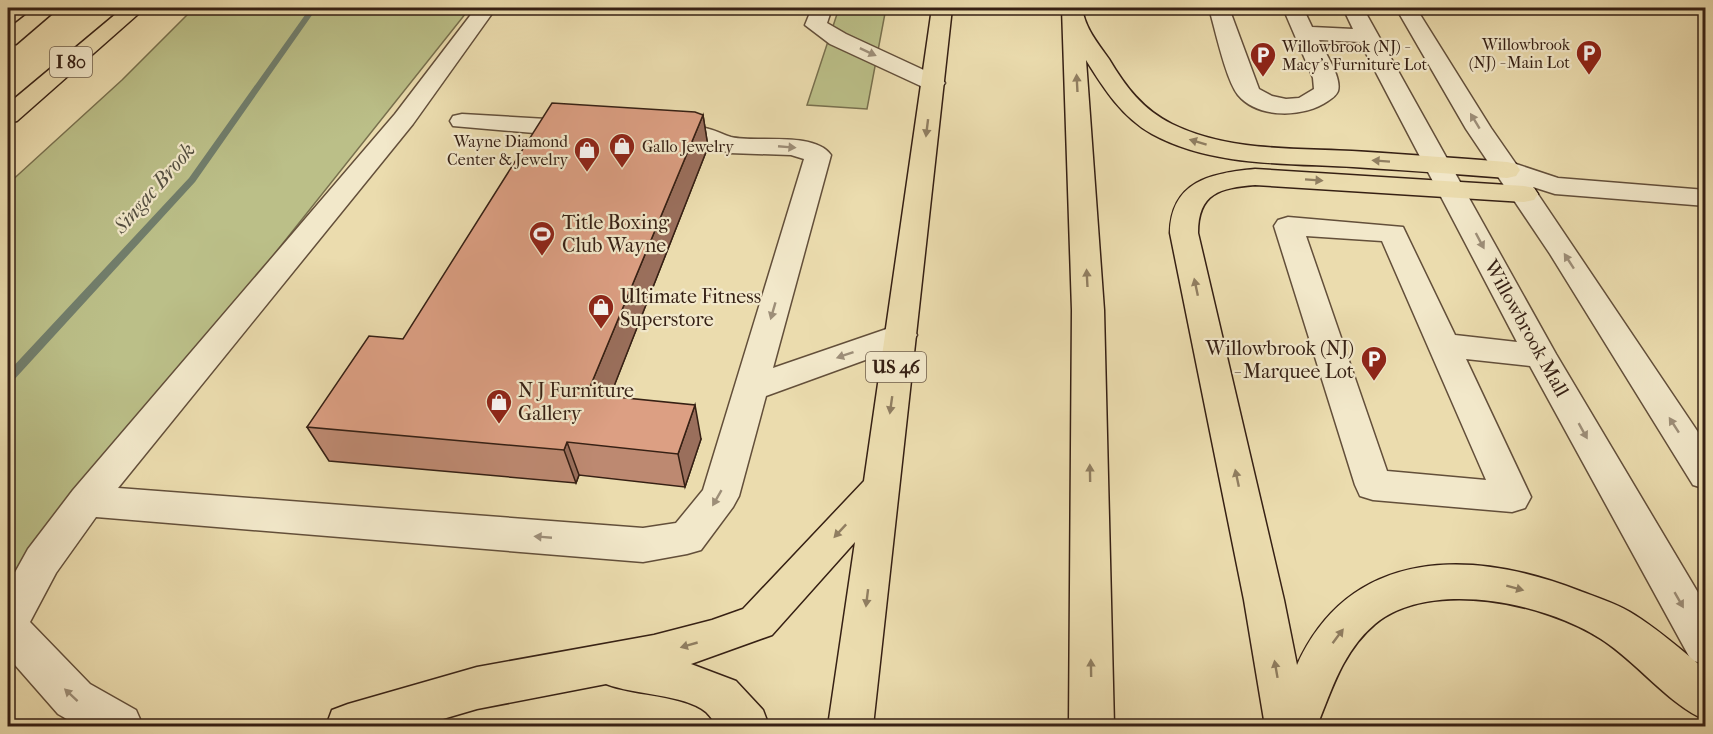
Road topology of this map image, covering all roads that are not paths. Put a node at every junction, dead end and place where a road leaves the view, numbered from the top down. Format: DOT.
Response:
graph roads {
  1 [pos="48,8"];
  2 [pos="135,8"];
  3 [pos="486,8"];
  4 [pos="942,8"];
  5 [pos="1219,8"];
  6 [pos="1293,8"];
  7 [pos="1353,8"];
  8 [pos="1406,8"];
  9 [pos="1073,15"];
  10 [pos="819,16"];
  11 [pos="1303,33"];
  12 [pos="1368,36"];
  13 [pos="8,39"];
  14 [pos="933,83"];
  15 [pos="8,116"];
  16 [pos="462,121"];
  17 [pos="1446,177"];
  18 [pos="1516,182"];
  19 [pos="1706,198"];
  20 [pos="901,335"];
  21 [pos="1443,345"];
  22 [pos="1541,356"];
  23 [pos="752,388"];
  24 [pos="1706,475"];
  25 [pos="880,488"];
  26 [pos="86,501"];
  27 [pos="8,626"];
  28 [pos="1706,646"];
  29 [pos="574,671"];
  30 [pos="1706,699"];
  31 [pos="120,726"];
  32 [pos="348,726"];
  33 [pos="747,726"];
  34 [pos="851,726"];
  35 [pos="1092,726"];
  36 [pos="1287,726"];
  37 [pos="1296,726"];
  1 -- 13 [label="highway"];
  2 -- 15 [label="highway, I 80"];
  3 -- 26 [label="street"];
  4 -- 14 [label="highway, US 46"];
  5 -- 11 [label="street"];
  6 -- 11 [label="street"];
  7 -- 12 [label="street, Willowbrook Mall"];
  18 -- 8 [label="street, one-way"];
  17 -- 9 [label="highway, one-way"];
  35 -- 9 [label="highway, one-way"];
  10 -- 14 [label="street, one-way"];
  11 -- 12 [label="street"];
  12 -- 17 [label="street, Willowbrook Mall"];
  14 -- 20 [label="highway, US 46, one-way"];
  16 -- 23 [label="street, one-way"];
  17 -- 18 [label="highway"];
  17 -- 22 [label="street, Willowbrook Mall, one-way"];
  36 -- 17 [label="highway, one-way"];
  18 -- 19 [label="street"];
  24 -- 18 [label="street, one-way"];
  20 -- 23 [label="street, one-way"];
  20 -- 25 [label="highway, US 46, one-way"];
  21 -- 21 [label="street"];
  21 -- 22 [label="street"];
  22 -- 28 [label="street, Willowbrook Mall, one-way"];
  23 -- 26 [label="street, one-way"];
  25 -- 29 [label="highway, one-way"];
  25 -- 34 [label="highway, US 46, one-way"];
  26 -- 27 [label="street"];
  31 -- 27 [label="street, one-way"];
  29 -- 32 [label="highway"];
  29 -- 33 [label="highway"];
  37 -- 30 [label="highway, one-way"];
}
